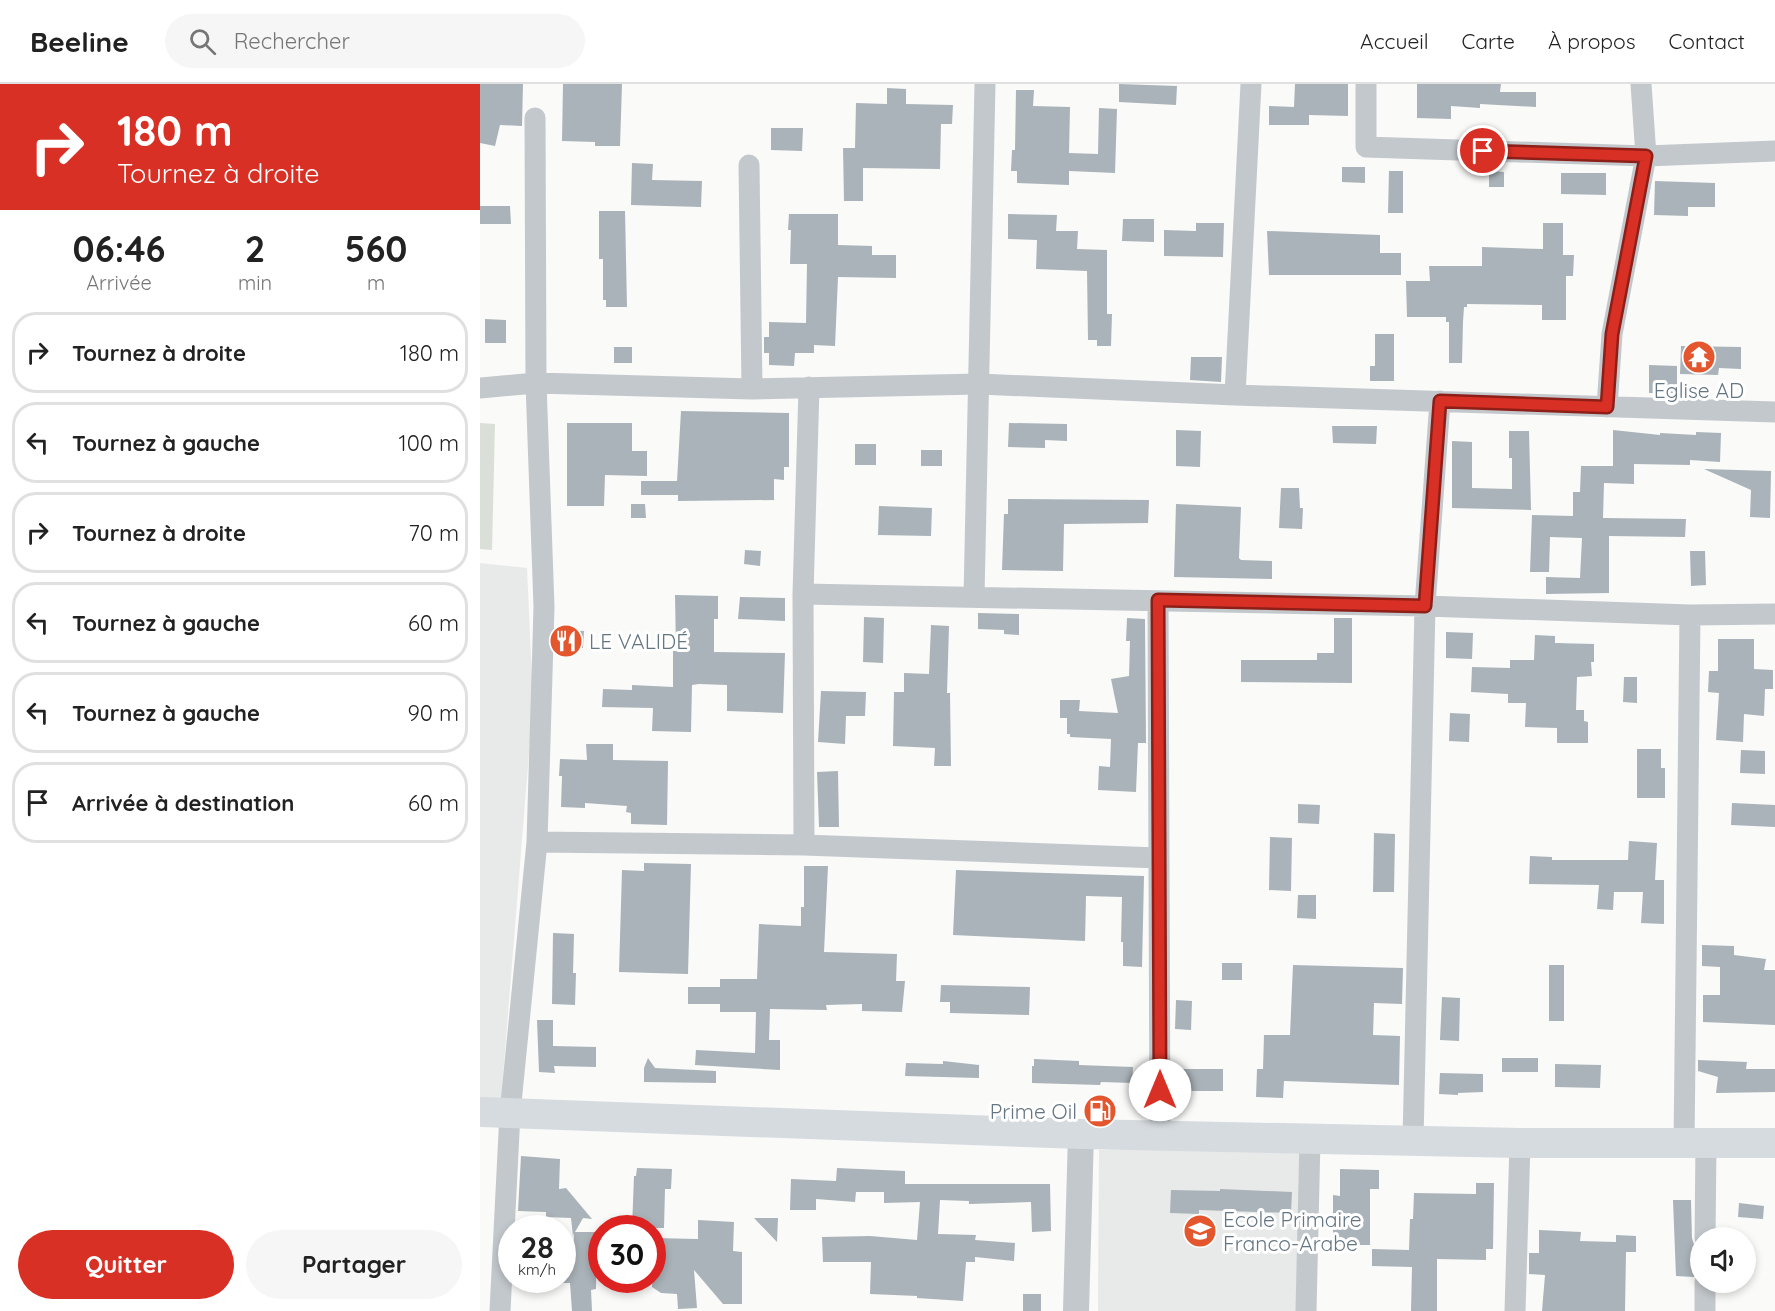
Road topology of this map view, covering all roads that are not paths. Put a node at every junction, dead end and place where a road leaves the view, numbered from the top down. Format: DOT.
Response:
graph roads {
  1 [pos="984,84"];
  2 [pos="1251,84"];
  3 [pos="1366,84"];
  4 [pos="1641,84"];
  5 [pos="535,118"];
  6 [pos="1775,151"];
  7 [pos="1646,156"];
  8 [pos="749,165"];
  9 [pos="536,383"];
  10 [pos="979,384"];
  11 [pos="809,387"];
  12 [pos="480,388"];
  13 [pos="752,389"];
  14 [pos="1235,395"];
  15 [pos="1440,401"];
  16 [pos="1607,407"];
  17 [pos="1775,412"];
  18 [pos="803,594"];
  19 [pos="974,597"];
  20 [pos="1158,600"];
  21 [pos="1425,606"];
  22 [pos="1775,614"];
  23 [pos="1690,615"];
  24 [pos="537,842"];
  25 [pos="804,845"];
  26 [pos="1159,858"];
  27 [pos="480,1112"];
  28 [pos="510,1113"];
  29 [pos="1081,1134"];
  30 [pos="1160,1136"];
  31 [pos="1310,1139"];
  32 [pos="1413,1141"];
  33 [pos="1520,1143"];
  34 [pos="1775,1143"];
  35 [pos="1695,1144"];
  36 [pos="1704,1227"];
  37 [pos="1705,1293"];
  38 [pos="501,1311"];
  39 [pos="1077,1311"];
  40 [pos="1306,1311"];
  41 [pos="1515,1311"];
  42 [pos="1705,1311"];
  1 -- 10 [label="street"];
  2 -- 14 [label="street"];
  3 -- 7 [label="street"];
  4 -- 7 [label="street"];
  5 -- 9 [label="street"];
  6 -- 7 [label="street"];
  7 -- 16 [label="street"];
  8 -- 13 [label="street"];
  9 -- 12 [label="street"];
  9 -- 13 [label="street"];
  9 -- 24 [label="street"];
  10 -- 11 [label="street"];
  10 -- 14 [label="street"];
  10 -- 19 [label="street"];
  11 -- 13 [label="street"];
  11 -- 18 [label="street"];
  14 -- 15 [label="street"];
  15 -- 16 [label="street"];
  15 -- 21 [label="street"];
  16 -- 17 [label="street"];
  18 -- 19 [label="street"];
  18 -- 25 [label="street"];
  19 -- 20 [label="street"];
  20 -- 21 [label="street"];
  20 -- 26 [label="street"];
  21 -- 23 [label="street"];
  21 -- 32 [label="street"];
  22 -- 23 [label="street"];
  23 -- 35 [label="street"];
  24 -- 25 [label="street"];
  24 -- 28 [label="street"];
  25 -- 26 [label="street"];
  26 -- 30 [label="street"];
  27 -- 28 [label="main road"];
  28 -- 29 [label="main road"];
  28 -- 38 [label="street"];
  29 -- 30 [label="main road"];
  29 -- 39 [label="street"];
  30 -- 31 [label="main road"];
  31 -- 32 [label="main road"];
  31 -- 40 [label="street"];
  32 -- 33 [label="main road"];
  33 -- 35 [label="main road"];
  33 -- 41 [label="street"];
  34 -- 35 [label="main road"];
  35 -- 36 [label="street"];
  37 -- 42 [label="street"];
}
